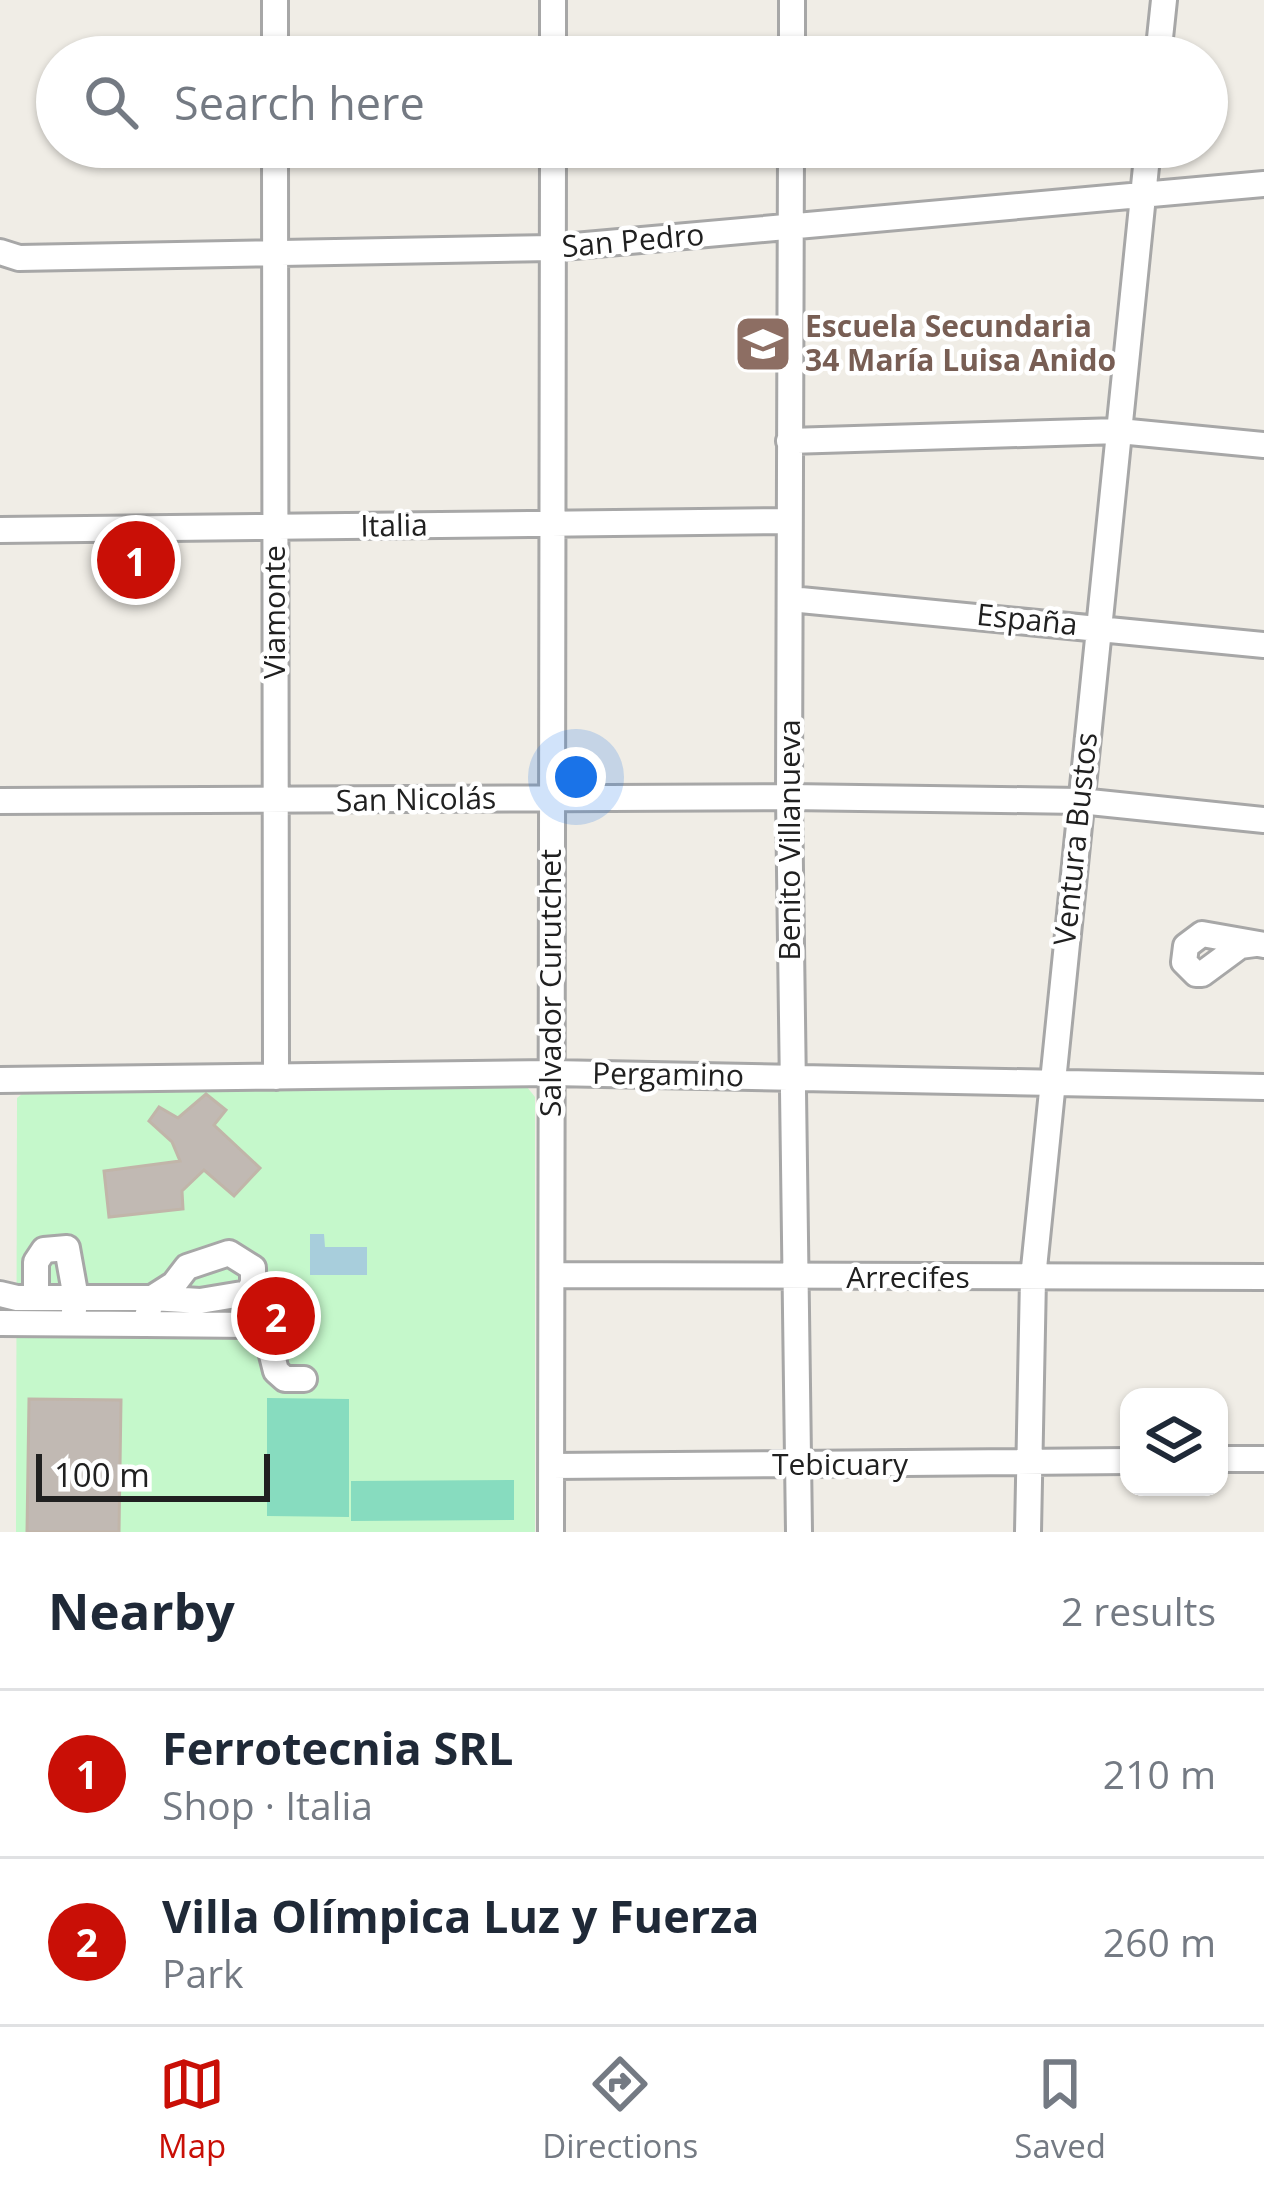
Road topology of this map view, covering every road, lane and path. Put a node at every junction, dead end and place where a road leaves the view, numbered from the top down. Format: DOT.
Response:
graph roads {
  1 [pos="275,0"];
  2 [pos="553,0"];
  3 [pos="792,0"];
  4 [pos="1164,0"];
  5 [pos="275,36"];
  6 [pos="553,36"];
  7 [pos="792,36"];
  8 [pos="1160,36"];
  9 [pos="275,168"];
  10 [pos="553,168"];
  11 [pos="791,168"];
  12 [pos="1146,168"];
  13 [pos="1264,184"];
  14 [pos="1143,194"];
  15 [pos="791,228"];
  16 [pos="552,248"];
  17 [pos="0,252"];
  18 [pos="274,253"];
  19 [pos="1119,431"];
  20 [pos="789,441"];
  21 [pos="1264,445"];
  22 [pos="789,521"];
  23 [pos="551,524"];
  24 [pos="274,528"];
  25 [pos="0,530"];
  26 [pos="790,598"];
  27 [pos="1098,627"];
  28 [pos="1264,645"];
  29 [pos="789,796"];
  30 [pos="550,798"];
  31 [pos="0,801"];
  32 [pos="1080,801"];
  33 [pos="276,802"];
  34 [pos="1264,820"];
  35 [pos="552,1072"];
  36 [pos="276,1077"];
  37 [pos="791,1078"];
  38 [pos="0,1080"];
  39 [pos="1050,1084"];
  40 [pos="1264,1088"];
  41 [pos="552,1274"];
  42 [pos="797,1277"];
  43 [pos="1264,1277"];
  44 [pos="1033,1278"];
  45 [pos="0,1294"];
  46 [pos="36,1298"];
  47 [pos="74,1298"];
  48 [pos="0,1323"];
  49 [pos="74,1324"];
  50 [pos="145,1324"];
  51 [pos="304,1379"];
  52 [pos="1264,1459"];
  53 [pos="1228,1460"];
  54 [pos="1120,1461"];
  55 [pos="1028,1462"];
  56 [pos="552,1466"];
  57 [pos="799,1466"];
  58 [pos="551,1532"];
  59 [pos="799,1532"];
  60 [pos="1028,1532"];
  1 -- 5 [label="street"];
  2 -- 6 [label="street"];
  3 -- 7 [label="street"];
  4 -- 8 [label="street"];
  9 -- 18 [label="street, Viamonte"];
  10 -- 16 [label="street, Salvador Curutchet"];
  11 -- 15 [label="street, Benito Villanueva"];
  12 -- 14 [label="street, Ventura Bustos"];
  13 -- 14 [label="street, San Pedro"];
  14 -- 15 [label="street, San Pedro"];
  14 -- 19 [label="street, Ventura Bustos"];
  15 -- 16 [label="street, San Pedro"];
  15 -- 20 [label="street, Benito Villanueva"];
  16 -- 18 [label="street, San Pedro"];
  16 -- 23 [label="street, Salvador Curutchet"];
  17 -- 18 [label="street, San Pedro"];
  18 -- 24 [label="street, Viamonte"];
  19 -- 20 [label="street"];
  19 -- 21 [label="street"];
  19 -- 27 [label="street, Ventura Bustos"];
  20 -- 22 [label="street, Benito Villanueva"];
  22 -- 23 [label="street, Italia"];
  22 -- 26 [label="street, Benito Villanueva"];
  23 -- 24 [label="street, Italia"];
  23 -- 30 [label="street, Salvador Curutchet"];
  24 -- 25 [label="street, Italia"];
  24 -- 33 [label="street, Viamonte"];
  26 -- 27 [label="street, España"];
  26 -- 29 [label="street, Benito Villanueva"];
  27 -- 28 [label="street, España"];
  27 -- 32 [label="street, Ventura Bustos"];
  29 -- 30 [label="street, San Nicolás"];
  29 -- 32 [label="street, San Nicolás"];
  29 -- 37 [label="street, Benito Villanueva"];
  30 -- 33 [label="street, San Nicolás"];
  30 -- 35 [label="street, Salvador Curutchet"];
  31 -- 33 [label="street, San Nicolás"];
  32 -- 34 [label="street, San Nicolás"];
  32 -- 39 [label="street, Ventura Bustos"];
  33 -- 36 [label="street, Viamonte"];
  35 -- 36 [label="street, Pergamino"];
  35 -- 37 [label="street, Pergamino"];
  35 -- 41 [label="street, Salvador Curutchet"];
  36 -- 38 [label="street, Pergamino"];
  37 -- 39 [label="street, Pergamino"];
  37 -- 42 [label="street, Benito Villanueva"];
  39 -- 40 [label="street, Pergamino"];
  39 -- 44 [label="street, Ventura Bustos"];
  41 -- 42 [label="street, Arrecifes"];
  41 -- 56 [label="street, Salvador Curutchet"];
  42 -- 44 [label="street, Arrecifes"];
  42 -- 57 [label="street, Benito Villanueva"];
  43 -- 44 [label="street, Arrecifes"];
  44 -- 55 [label="street, Ventura Bustos"];
  45 -- 46 [label="street"];
  46 -- 47 [label="street"];
  46 -- 47 [label="street"];
  47 -- 49 [label="street"];
  47 -- 50 [label="street"];
  48 -- 49 [label="street"];
  49 -- 50 [label="street"];
  50 -- 51 [label="street"];
  52 -- 53 [label="street"];
  54 -- 55 [label="street, Tebicuary"];
  55 -- 57 [label="street, Tebicuary"];
  55 -- 60 [label="street, Ventura Bustos"];
  56 -- 57 [label="street, Tebicuary"];
  56 -- 58 [label="street, Salvador Curutchet"];
  57 -- 59 [label="street, Benito Villanueva"];
}
